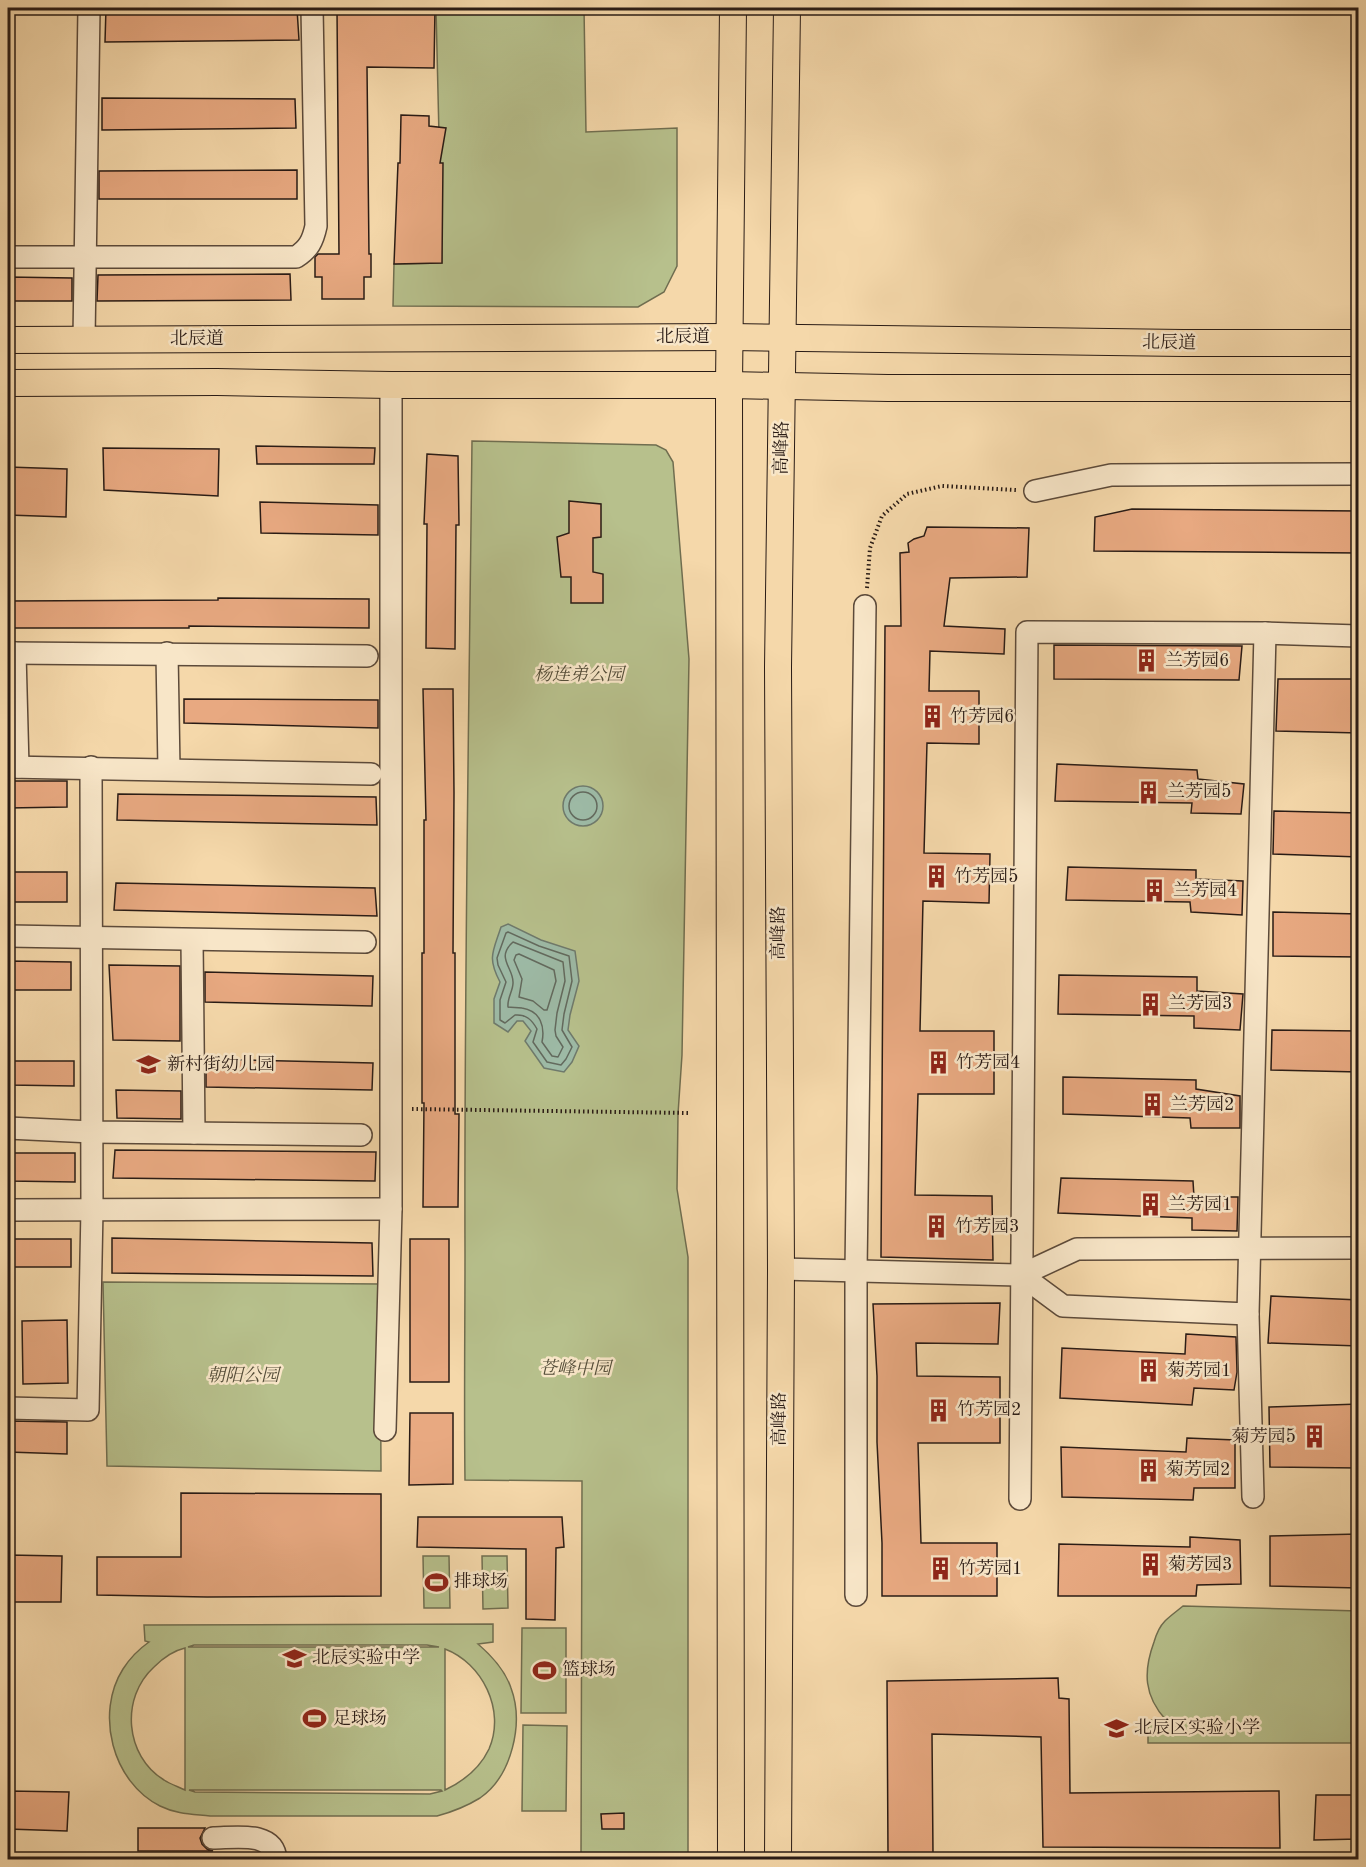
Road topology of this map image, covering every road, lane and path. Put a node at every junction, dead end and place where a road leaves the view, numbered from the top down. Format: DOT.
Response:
graph roads {
  1 [pos="89,8"];
  2 [pos="312,8"];
  3 [pos="733,8"];
  4 [pos="787,8"];
  5 [pos="85,256"];
  6 [pos="8,257"];
  7 [pos="730,337"];
  8 [pos="783,338"];
  9 [pos="84,339"];
  10 [pos="8,340"];
  11 [pos="1359,343"];
  12 [pos="8,383"];
  13 [pos="391,385"];
  14 [pos="729,385"];
  15 [pos="783,386"];
  16 [pos="1359,388"];
  17 [pos="1359,474"];
  18 [pos="1035,491"];
  19 [pos="865,606"];
  20 [pos="1264,633"];
  21 [pos="1359,636"];
  22 [pos="11,653"];
  23 [pos="168,653"];
  24 [pos="367,656"];
  25 [pos="13,767"];
  26 [pos="91,767"];
  27 [pos="169,769"];
  28 [pos="371,774"];
  29 [pos="8,936"];
  30 [pos="92,938"];
  31 [pos="192,940"];
  32 [pos="365,942"];
  33 [pos="412,1109"];
  34 [pos="688,1113"];
  35 [pos="8,1128"];
  36 [pos="92,1132"];
  37 [pos="194,1133"];
  38 [pos="361,1135"];
  39 [pos="92,1209"];
  40 [pos="391,1209"];
  41 [pos="8,1210"];
  42 [pos="1250,1248"];
  43 [pos="1359,1248"];
  44 [pos="781,1269"];
  45 [pos="856,1271"];
  46 [pos="1021,1275"];
  47 [pos="1248,1314"];
  48 [pos="8,1408"];
  49 [pos="385,1430"];
  50 [pos="1252,1497"];
  51 [pos="1020,1499"];
  52 [pos="856,1595"];
  53 [pos="213,1838"];
  54 [pos="276,1860"];
  55 [pos="730,1860"];
  56 [pos="778,1860"];
  1 -- 5 [label="lane"];
  2 -- 5 [label="lane"];
  3 -- 7 [label="main road"];
  4 -- 8 [label="main road, 高峰路"];
  5 -- 6 [label="lane"];
  5 -- 9 [label="lane"];
  7 -- 8 [label="main road, 北辰道"];
  7 -- 9 [label="main road, 北辰道"];
  7 -- 14 [label="main road"];
  8 -- 11 [label="main road, 北辰道"];
  8 -- 15 [label="main road, 高峰路"];
  9 -- 10 [label="main road, 北辰道"];
  12 -- 13 [label="main road"];
  13 -- 14 [label="main road"];
  13 -- 40 [label="lane"];
  14 -- 15 [label="main road"];
  14 -- 55 [label="main road"];
  15 -- 16 [label="main road"];
  15 -- 44 [label="main road, 高峰路"];
  17 -- 18 [label="lane"];
  18 -- 19 [label="path"];
  19 -- 45 [label="lane"];
  20 -- 21 [label="lane"];
  20 -- 42 [label="lane"];
  20 -- 46 [label="lane"];
  22 -- 23 [label="lane"];
  22 -- 25 [label="lane"];
  23 -- 24 [label="lane"];
  23 -- 27 [label="lane"];
  25 -- 26 [label="lane"];
  26 -- 27 [label="lane"];
  26 -- 30 [label="lane"];
  27 -- 28 [label="lane"];
  29 -- 30 [label="lane"];
  30 -- 31 [label="lane"];
  30 -- 36 [label="lane"];
  31 -- 32 [label="lane"];
  31 -- 37 [label="lane"];
  33 -- 34 [label="path"];
  35 -- 36 [label="lane"];
  36 -- 37 [label="lane"];
  36 -- 39 [label="lane"];
  37 -- 38 [label="lane"];
  39 -- 40 [label="lane"];
  39 -- 41 [label="lane"];
  39 -- 48 [label="lane"];
  40 -- 49 [label="lane"];
  42 -- 43 [label="lane"];
  42 -- 46 [label="lane"];
  42 -- 47 [label="lane"];
  44 -- 45 [label="lane"];
  44 -- 56 [label="main road, 高峰路"];
  45 -- 46 [label="lane"];
  45 -- 52 [label="lane"];
  46 -- 47 [label="lane"];
  46 -- 51 [label="lane"];
  47 -- 50 [label="lane"];
  53 -- 54 [label="lane"];
}
